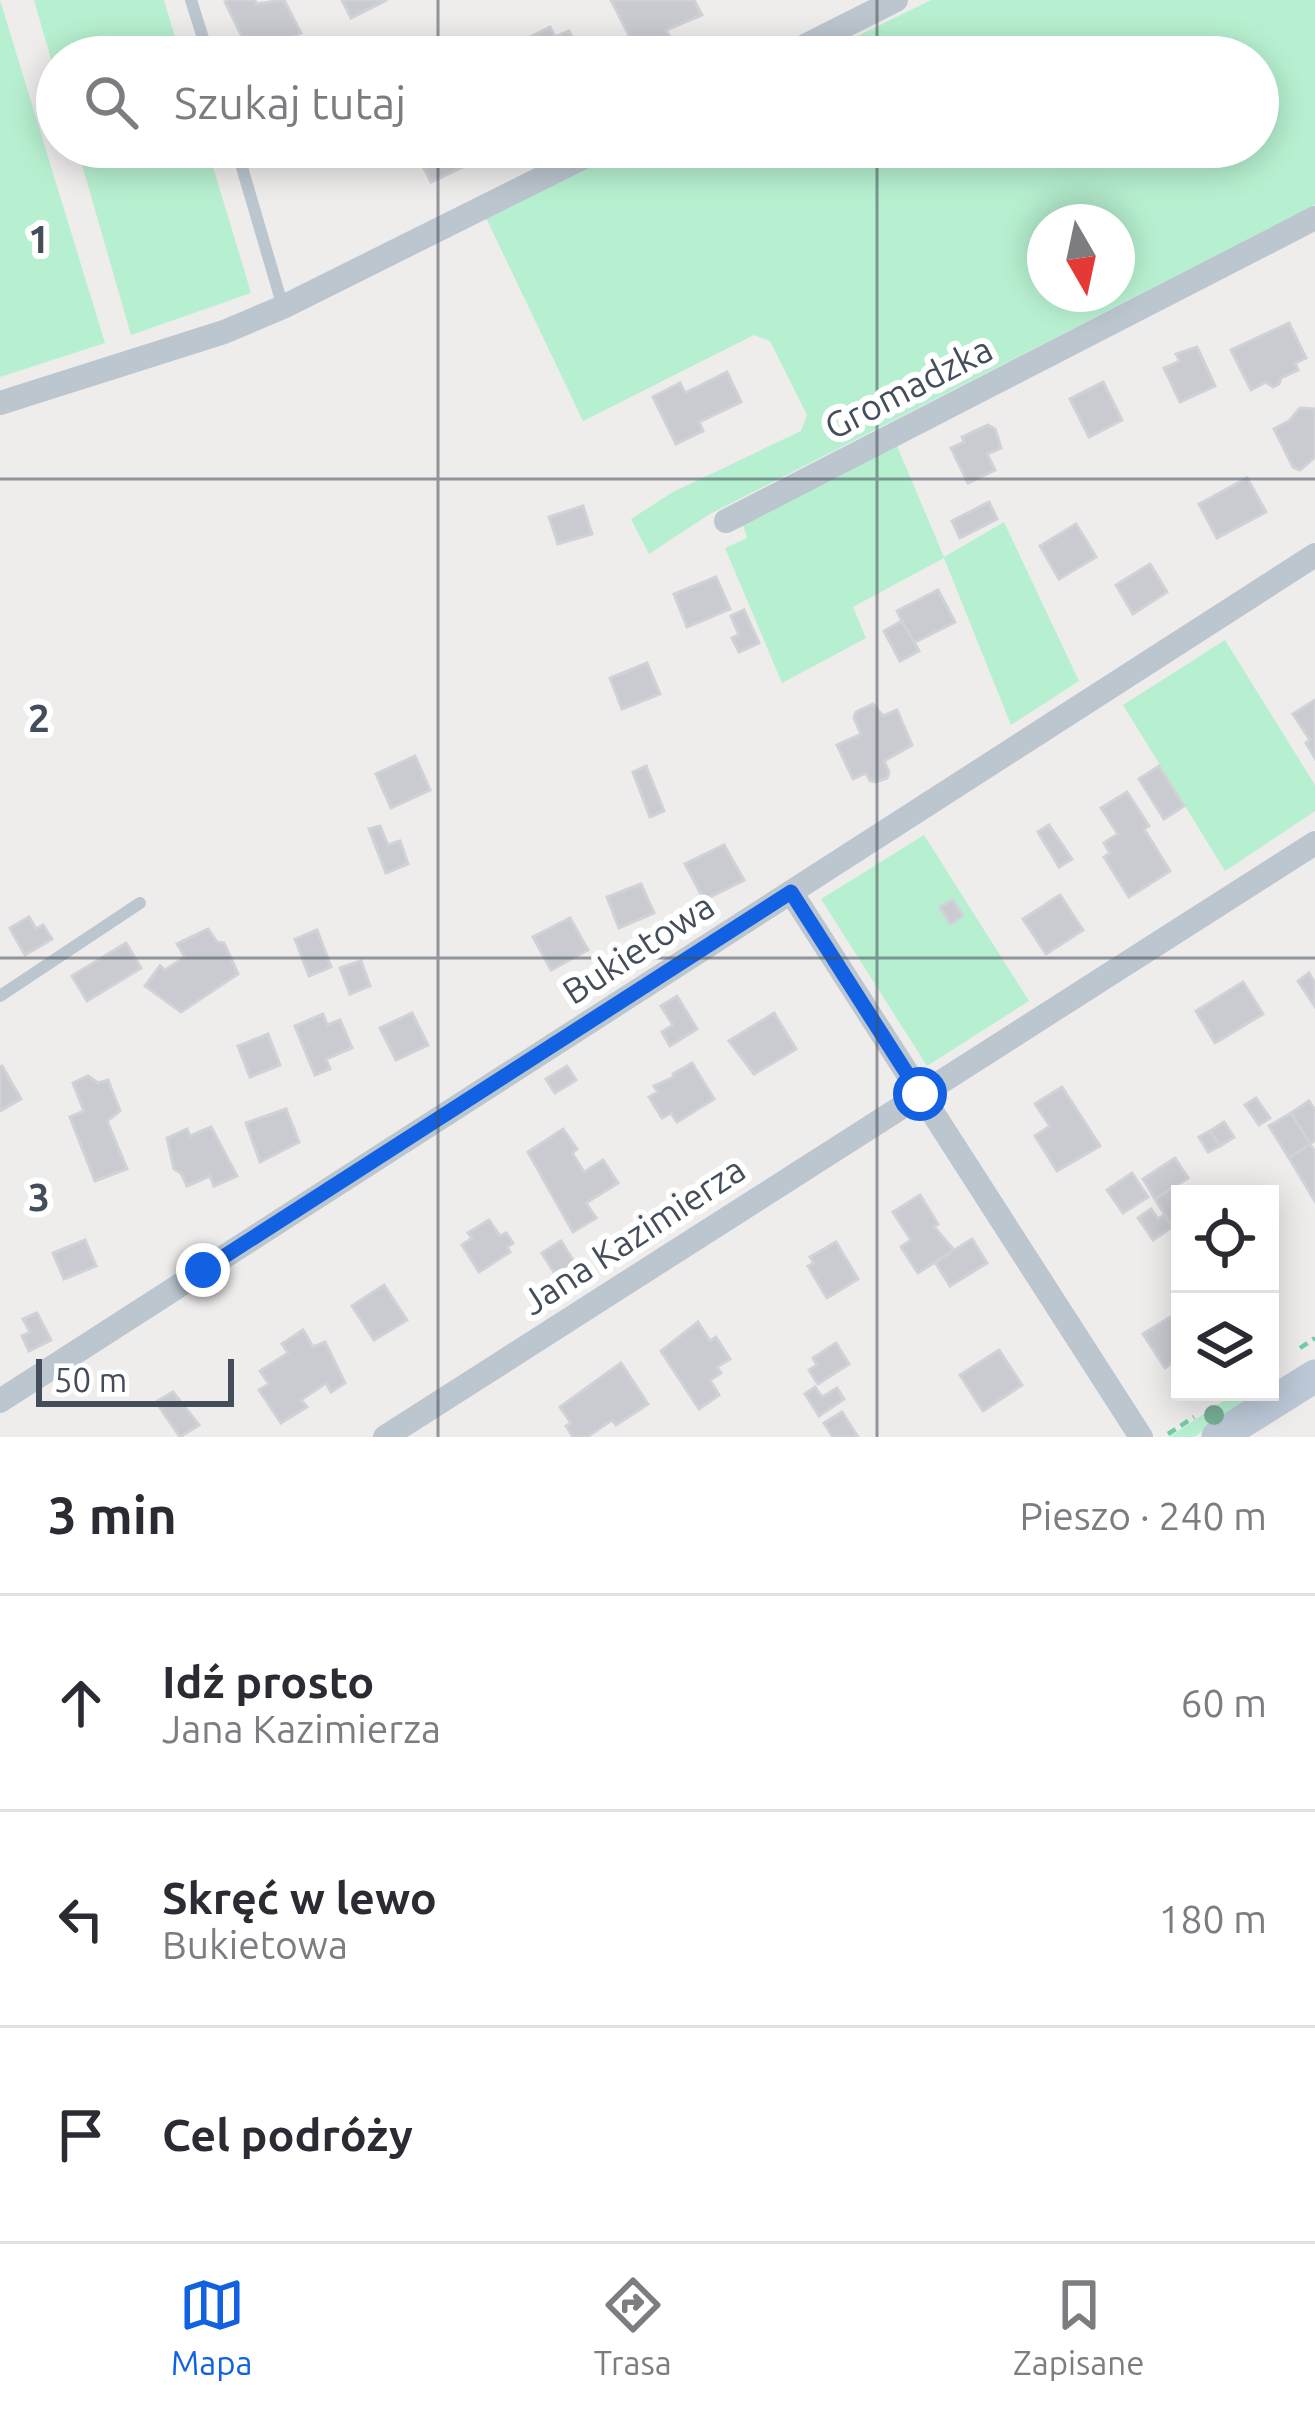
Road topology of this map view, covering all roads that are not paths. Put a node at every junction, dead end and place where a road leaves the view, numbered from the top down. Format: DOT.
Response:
graph roads {
  1 [pos="191,0"];
  2 [pos="896,0"];
  3 [pos="202,36"];
  4 [pos="825,36"];
  5 [pos="242,168"];
  6 [pos="562,168"];
  7 [pos="1315,218"];
  8 [pos="283,308"];
  9 [pos="0,403"];
  10 [pos="726,521"];
  11 [pos="1315,555"];
  12 [pos="1315,843"];
  13 [pos="791,892"];
  14 [pos="140,903"];
  15 [pos="0,996"];
  16 [pos="920,1094"];
  17 [pos="1315,1376"];
  18 [pos="0,1402"];
  19 [pos="385,1437"];
  20 [pos="1141,1437"];
  21 [pos="1218,1437"];
  1 -- 3 [label="lane"];
  2 -- 4 [label="street"];
  5 -- 8 [label="lane"];
  6 -- 8 [label="street"];
  7 -- 10 [label="street, Gromadzka"];
  8 -- 9 [label="street"];
  11 -- 13 [label="street, Bukietowa"];
  12 -- 16 [label="street, Jana Kazimierza"];
  13 -- 16 [label="street"];
  13 -- 18 [label="street, Bukietowa"];
  14 -- 15 [label="lane"];
  16 -- 19 [label="street, Jana Kazimierza"];
  16 -- 20 [label="street"];
  17 -- 21 [label="street"];
}
